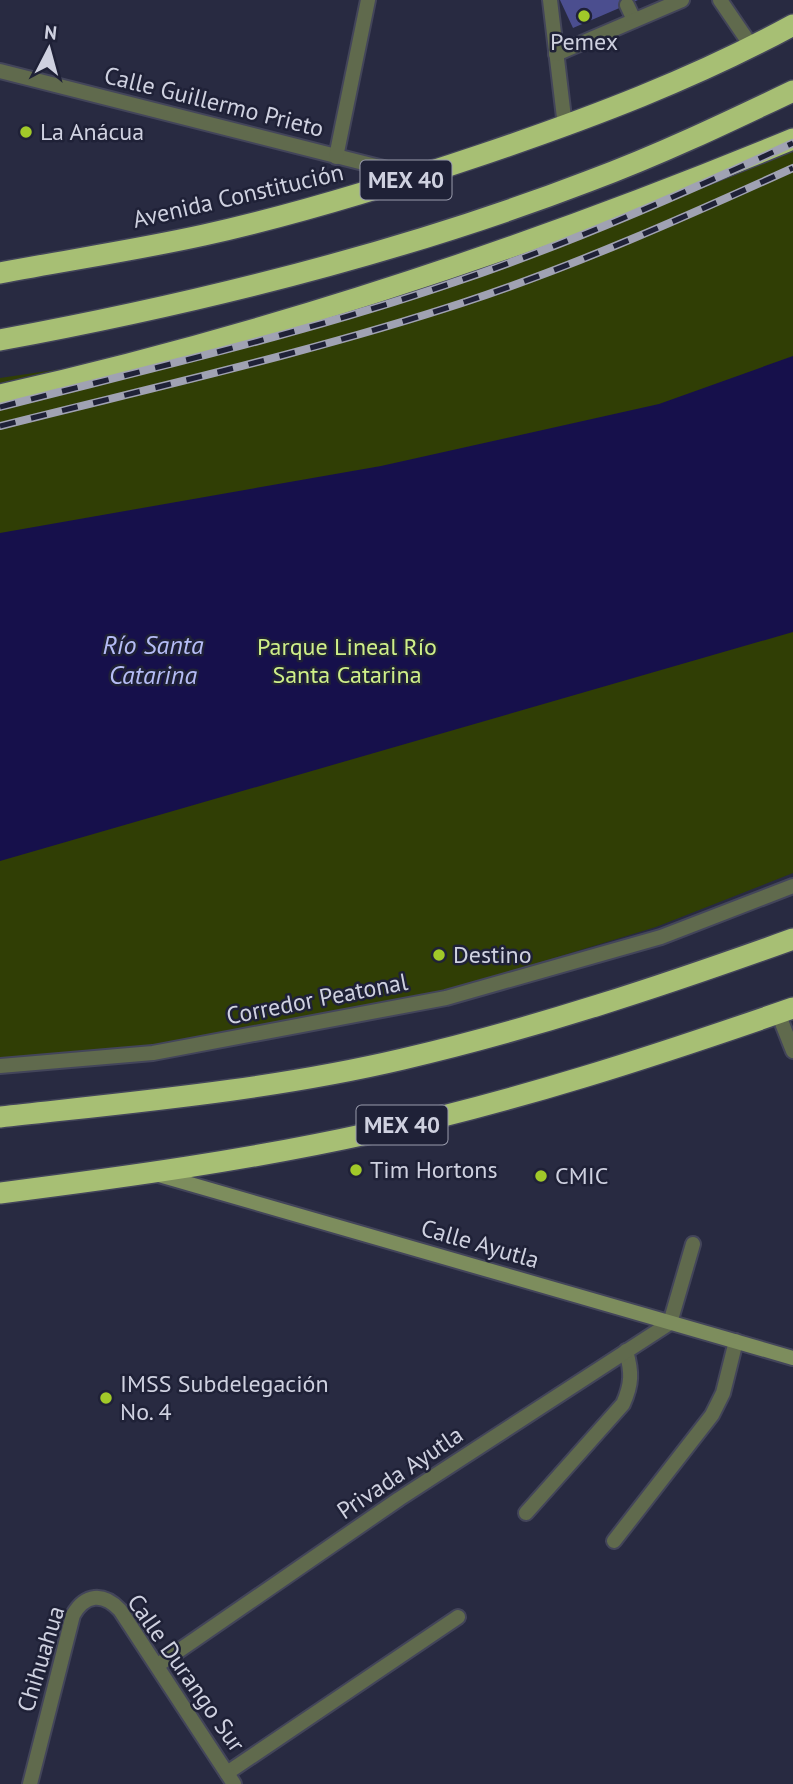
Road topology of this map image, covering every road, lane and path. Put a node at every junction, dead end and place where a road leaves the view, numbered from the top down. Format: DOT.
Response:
graph roads {
  1 [pos="368,0"];
  2 [pos="550,0"];
  3 [pos="682,0"];
  4 [pos="720,0"];
  5 [pos="627,5"];
  6 [pos="634,20"];
  7 [pos="793,25"];
  8 [pos="752,47"];
  9 [pos="556,54"];
  10 [pos="0,71"];
  11 [pos="793,91"];
  12 [pos="565,127"];
  13 [pos="793,139"];
  14 [pos="336,157"];
  15 [pos="416,177"];
  16 [pos="0,273"];
  17 [pos="0,340"];
  18 [pos="0,395"];
  19 [pos="793,886"];
  20 [pos="793,939"];
  21 [pos="786,1011"];
  22 [pos="793,1051"];
  23 [pos="0,1066"];
  24 [pos="0,1117"];
  25 [pos="154,1173"];
  26 [pos="0,1193"];
  27 [pos="693,1244"];
  28 [pos="670,1323"];
  29 [pos="736,1341"];
  30 [pos="626,1351"];
  31 [pos="793,1357"];
  32 [pos="526,1513"];
  33 [pos="614,1541"];
  34 [pos="94,1597"];
  35 [pos="458,1617"];
  36 [pos="158,1665"];
  37 [pos="231,1778"];
  38 [pos="30,1784"];
  1 -- 14 [label="street"];
  2 -- 9 [label="street"];
  3 -- 6 [label="street"];
  4 -- 8 [label="street"];
  5 -- 6 [label="street"];
  6 -- 9 [label="street"];
  7 -- 8 [label="highway, Avenida Constitución / MEX 40"];
  8 -- 12 [label="highway, Avenida Constitución / MEX 40"];
  9 -- 12 [label="street"];
  10 -- 14 [label="street, Calle Guillermo Prieto"];
  11 -- 17 [label="highway, MEX 40"];
  12 -- 15 [label="highway, Avenida Constitución / MEX 40"];
  13 -- 18 [label="highway"];
  14 -- 15 [label="street, Calle Guillermo Prieto"];
  15 -- 16 [label="highway, Avenida Constitución / MEX 40"];
  19 -- 23 [label="street, Corredor Peatonal"];
  20 -- 24 [label="highway, MEX 40"];
  21 -- 22 [label="street"];
  21 -- 25 [label="highway, MEX 40"];
  25 -- 26 [label="highway, MEX 40"];
  25 -- 28 [label="main road, Calle Ayutla"];
  27 -- 28 [label="street"];
  28 -- 29 [label="main road, Calle Ayutla"];
  28 -- 30 [label="street, Privada Ayutla"];
  29 -- 31 [label="main road, Calle Ayutla"];
  29 -- 33 [label="street"];
  30 -- 32 [label="street"];
  30 -- 36 [label="street, Privada Ayutla"];
  34 -- 36 [label="street, Calle Durango Sur"];
  34 -- 38 [label="street, Chihuahua"];
  35 -- 37 [label="street"];
  36 -- 37 [label="street, Calle Durango Sur"];
}
